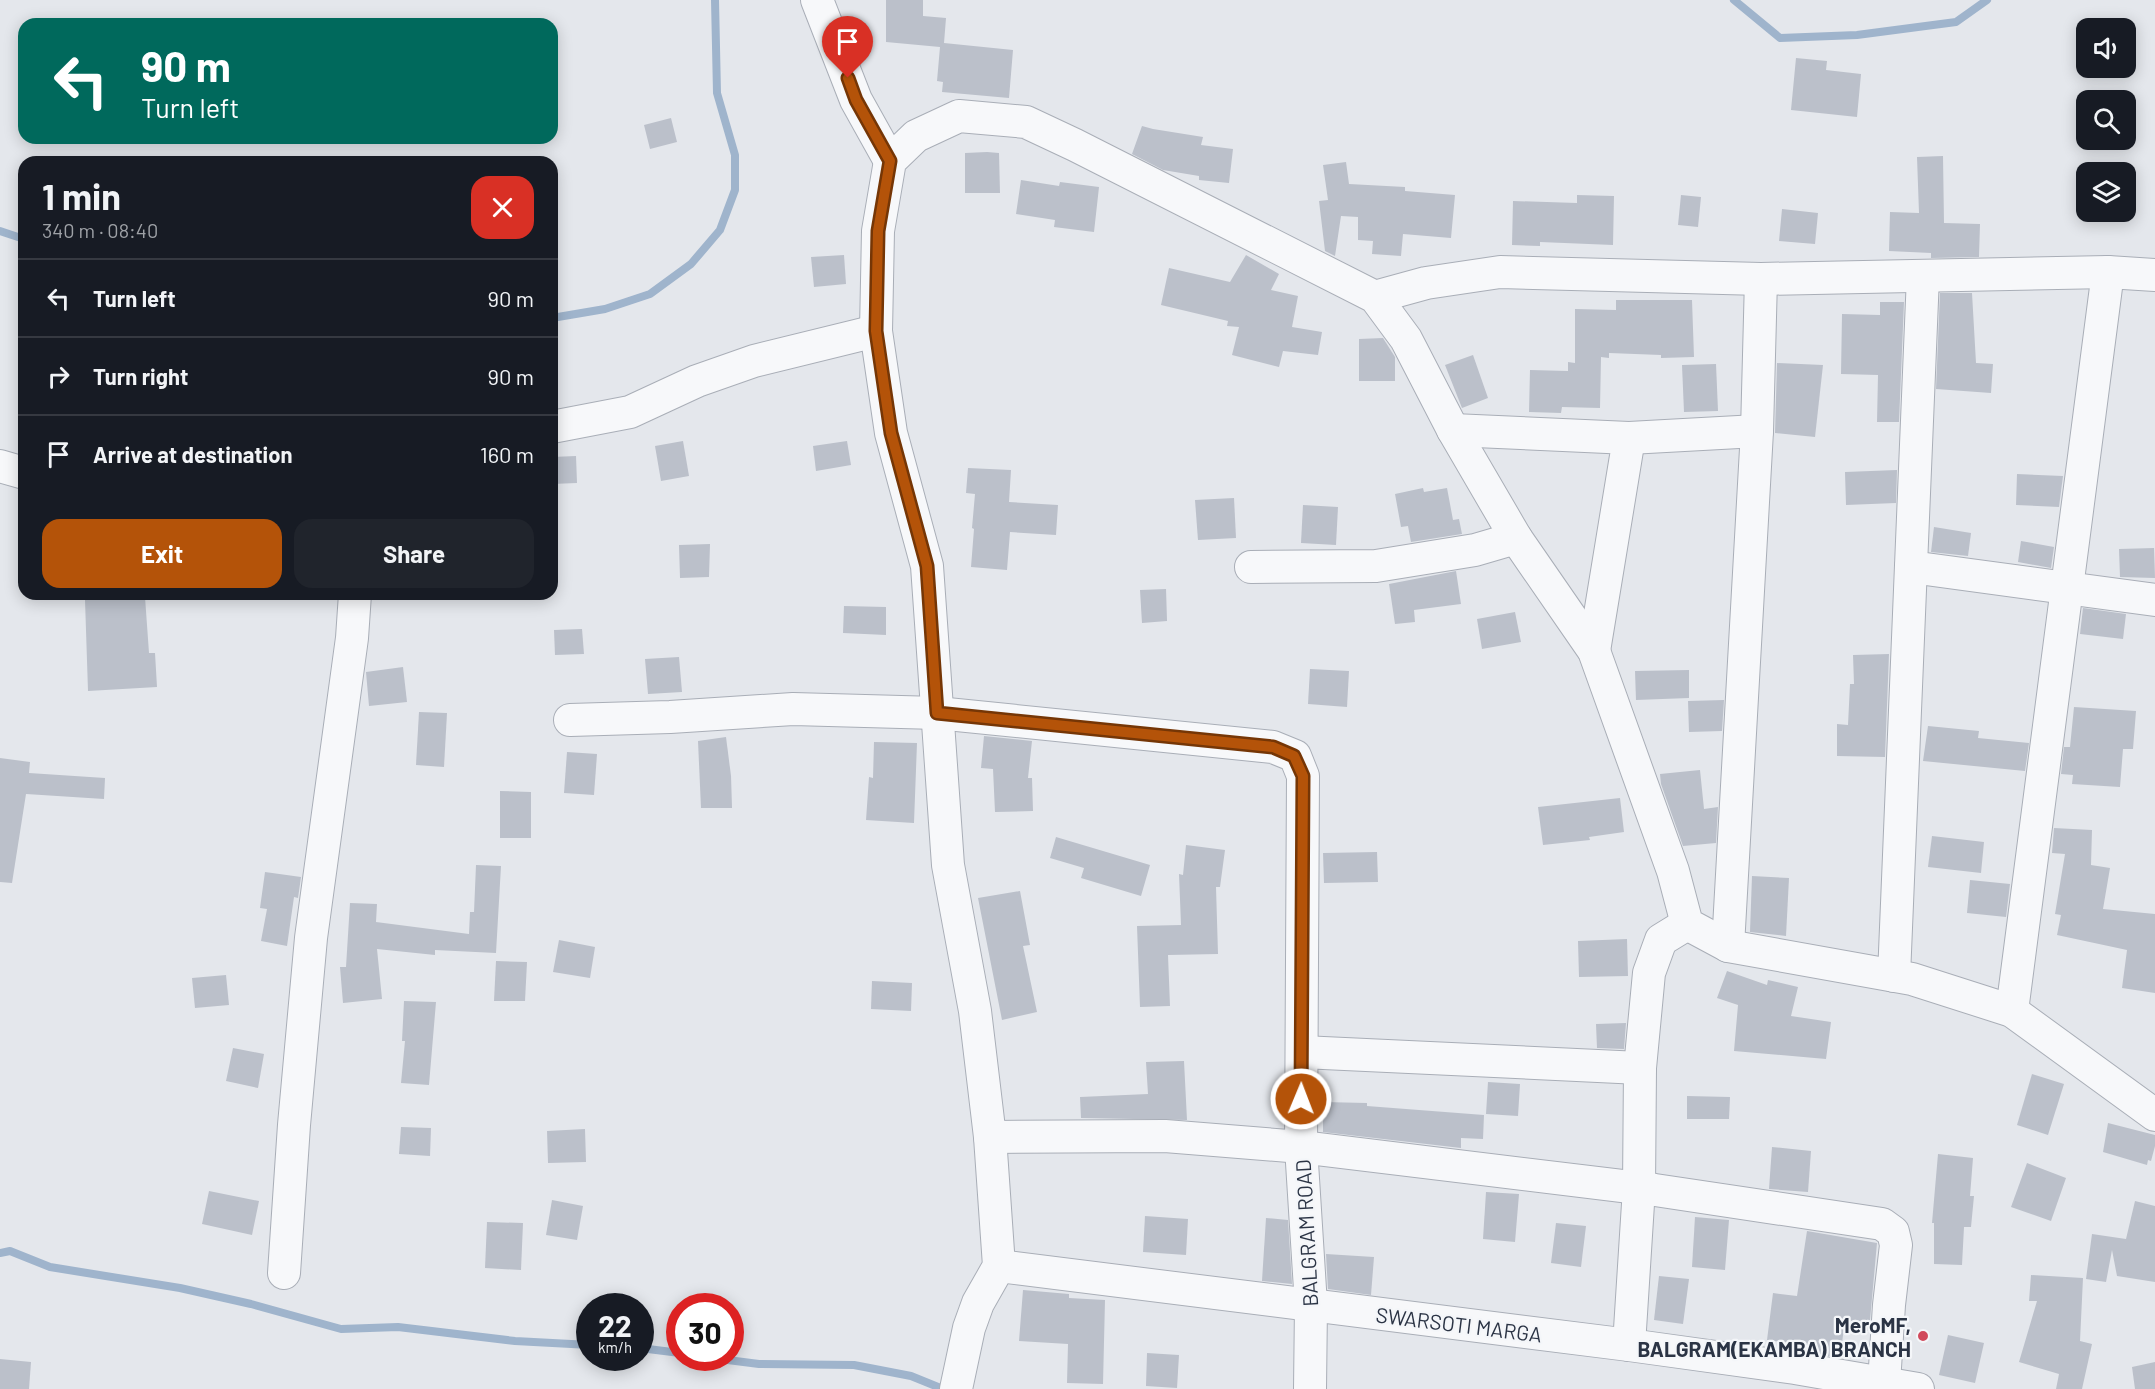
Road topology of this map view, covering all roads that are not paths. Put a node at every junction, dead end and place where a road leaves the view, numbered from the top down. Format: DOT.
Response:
graph roads {
  1 [pos="817,0"];
  2 [pos="890,161"];
  3 [pos="2108,272"];
  4 [pos="2155,275"];
  5 [pos="1923,276"];
  6 [pos="1761,279"];
  7 [pos="1375,297"];
  8 [pos="876,331"];
  9 [pos="558,426"];
  10 [pos="1453,430"];
  11 [pos="1757,431"];
  12 [pos="1629,438"];
  13 [pos="0,465"];
  14 [pos="18,471"];
  15 [pos="1516,538"];
  16 [pos="1251,567"];
  17 [pos="1911,567"];
  18 [pos="2067,588"];
  19 [pos="355,600"];
  20 [pos="2155,600"];
  21 [pos="1594,651"];
  22 [pos="937,713"];
  23 [pos="570,720"];
  24 [pos="1687,924"];
  25 [pos="1728,946"];
  26 [pos="1894,976"];
  27 [pos="2012,1011"];
  28 [pos="1302,1052"];
  29 [pos="1640,1068"];
  30 [pos="2155,1114"];
  31 [pos="990,1137"];
  32 [pos="1301,1147"];
  33 [pos="1639,1188"];
  34 [pos="999,1266"];
  35 [pos="284,1273"];
  36 [pos="1311,1305"];
  37 [pos="1629,1345"];
  38 [pos="1794,1378"];
  39 [pos="1884,1383"];
  40 [pos="957,1384"];
  41 [pos="1310,1389"];
  42 [pos="1918,1389"];
  1 -- 2 [label="street"];
  2 -- 7 [label="street"];
  2 -- 8 [label="street"];
  3 -- 4 [label="street"];
  3 -- 5 [label="street"];
  3 -- 18 [label="street"];
  5 -- 6 [label="street"];
  5 -- 17 [label="street"];
  6 -- 7 [label="street"];
  6 -- 11 [label="street"];
  7 -- 10 [label="street"];
  8 -- 9 [label="street"];
  8 -- 22 [label="street"];
  10 -- 12 [label="street"];
  10 -- 15 [label="street"];
  11 -- 12 [label="street"];
  11 -- 25 [label="street"];
  12 -- 21 [label="street"];
  13 -- 14 [label="street"];
  15 -- 16 [label="street"];
  15 -- 21 [label="street"];
  17 -- 18 [label="street"];
  17 -- 26 [label="street"];
  18 -- 20 [label="street"];
  18 -- 27 [label="street"];
  19 -- 35 [label="street"];
  21 -- 24 [label="street"];
  22 -- 23 [label="street"];
  22 -- 28 [label="street, BALGRAM ROAD"];
  22 -- 31 [label="street"];
  24 -- 25 [label="street"];
  24 -- 29 [label="street"];
  25 -- 26 [label="street"];
  26 -- 27 [label="street"];
  27 -- 30 [label="street"];
  28 -- 29 [label="street"];
  28 -- 32 [label="street, BALGRAM ROAD"];
  29 -- 33 [label="street"];
  31 -- 32 [label="street"];
  31 -- 34 [label="street"];
  32 -- 33 [label="street"];
  32 -- 36 [label="street, BALGRAM ROAD"];
  33 -- 37 [label="street"];
  33 -- 39 [label="street"];
  34 -- 36 [label="street, SWARSOTI MARGA"];
  34 -- 40 [label="street"];
  36 -- 37 [label="street, SWARSOTI MARGA"];
  36 -- 41 [label="street, BALGRAM ROAD"];
  37 -- 38 [label="street, SWARSOTI MARGA"];
  38 -- 39 [label="street, SWARSOTI MARGA"];
  39 -- 42 [label="street, SWARSOTI MARGA"];
}
